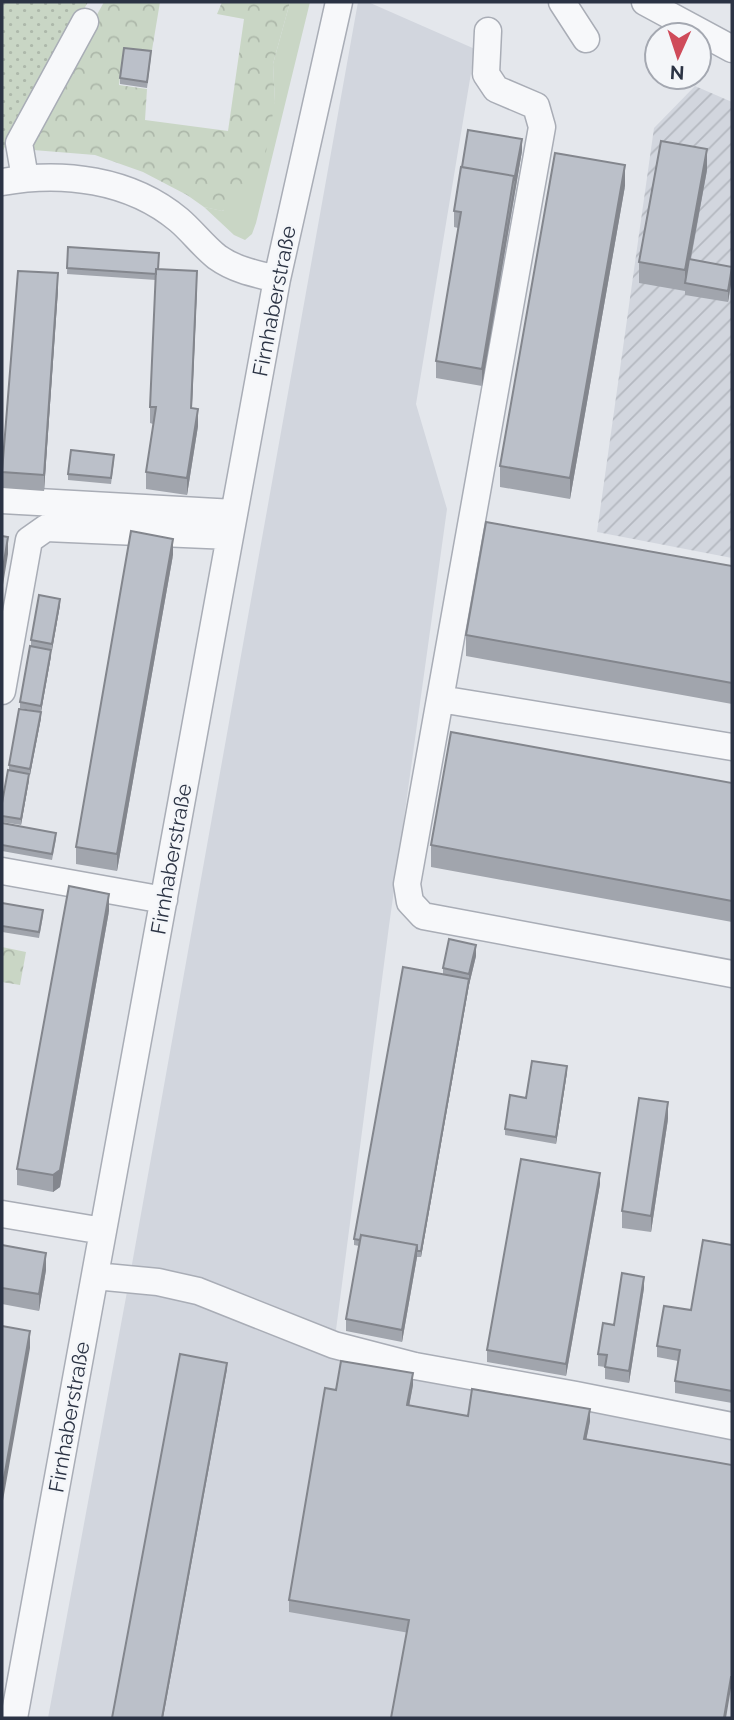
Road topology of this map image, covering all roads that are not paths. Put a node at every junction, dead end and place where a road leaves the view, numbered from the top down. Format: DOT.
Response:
graph roads {
  1 [pos="339,2"];
  2 [pos="562,2"];
  3 [pos="645,2"];
  4 [pos="85,22"];
  5 [pos="488,31"];
  6 [pos="586,39"];
  7 [pos="732,49"];
  8 [pos="13,180"];
  9 [pos="277,279"];
  10 [pos="2,500"];
  11 [pos="232,525"];
  12 [pos="2,691"];
  13 [pos="440,699"];
  14 [pos="732,747"];
  15 [pos="2,871"];
  16 [pos="164,900"];
  17 [pos="732,974"];
  18 [pos="2,1214"];
  19 [pos="103,1231"];
  20 [pos="95,1276"];
  21 [pos="732,1426"];
  22 [pos="14,1718"];
  1 -- 9 [label="street, Firnhaberstraße"];
  2 -- 6 [label="street"];
  3 -- 7 [label="street"];
  4 -- 8 [label="street"];
  5 -- 13 [label="street"];
  8 -- 9 [label="street"];
  9 -- 11 [label="street, Firnhaberstraße"];
  10 -- 11 [label="street"];
  11 -- 12 [label="street"];
  11 -- 16 [label="street, Firnhaberstraße"];
  13 -- 14 [label="street"];
  13 -- 17 [label="street"];
  15 -- 16 [label="street"];
  16 -- 19 [label="street, Firnhaberstraße"];
  18 -- 19 [label="street"];
  19 -- 20 [label="street, Firnhaberstraße"];
  20 -- 21 [label="street"];
  20 -- 22 [label="street, Firnhaberstraße"];
}
